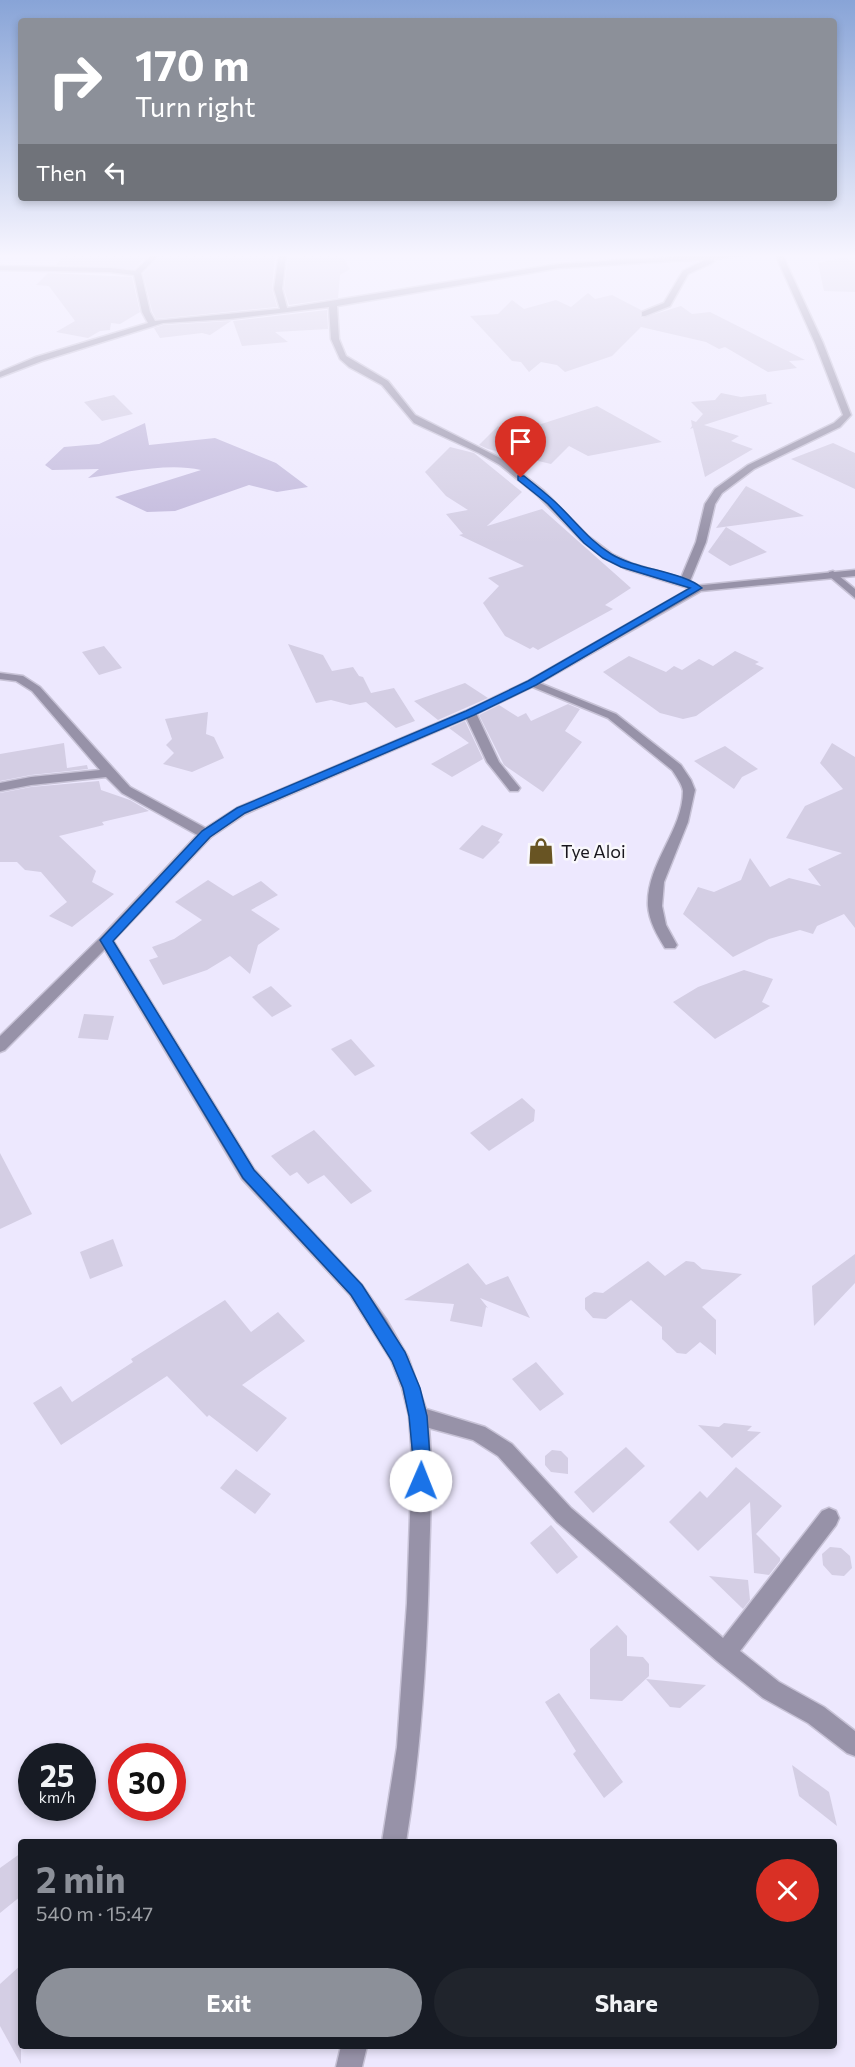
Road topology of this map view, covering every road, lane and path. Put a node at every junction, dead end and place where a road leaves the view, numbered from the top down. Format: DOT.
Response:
graph roads {
  1 [pos="69,350"];
  2 [pos="340,350"];
  3 [pos="822,350"];
  4 [pos="0,375"];
  5 [pos="855,573"];
  6 [pos="833,574"];
  7 [pos="685,582"];
  8 [pos="698,588"];
  9 [pos="855,595"];
  10 [pos="0,676"];
  11 [pos="532,683"];
  12 [pos="470,713"];
  13 [pos="108,772"];
  14 [pos="0,787"];
  15 [pos="514,788"];
  16 [pos="206,834"];
  17 [pos="106,940"];
  18 [pos="670,945"];
  19 [pos="0,1046"];
  20 [pos="418,1416"];
  21 [pos="829,1518"];
  22 [pos="725,1653"];
  23 [pos="855,1745"];
  24 [pos="395,1839"];
  25 [pos="353,2049"];
  26 [pos="349,2067"];
  1 -- 4 [label="street"];
  2 -- 7 [label="street"];
  3 -- 7 [label="street"];
  5 -- 6 [label="street"];
  6 -- 8 [label="street"];
  6 -- 9 [label="street"];
  7 -- 8 [label="street"];
  8 -- 11 [label="street"];
  10 -- 13 [label="street"];
  11 -- 12 [label="street"];
  11 -- 18 [label="street"];
  12 -- 15 [label="street"];
  12 -- 16 [label="street"];
  13 -- 14 [label="street"];
  13 -- 16 [label="street"];
  16 -- 17 [label="street"];
  17 -- 19 [label="street"];
  17 -- 20 [label="street"];
  20 -- 22 [label="street"];
  20 -- 24 [label="street"];
  21 -- 22 [label="street"];
  22 -- 23 [label="street"];
  25 -- 26 [label="street"];
}
